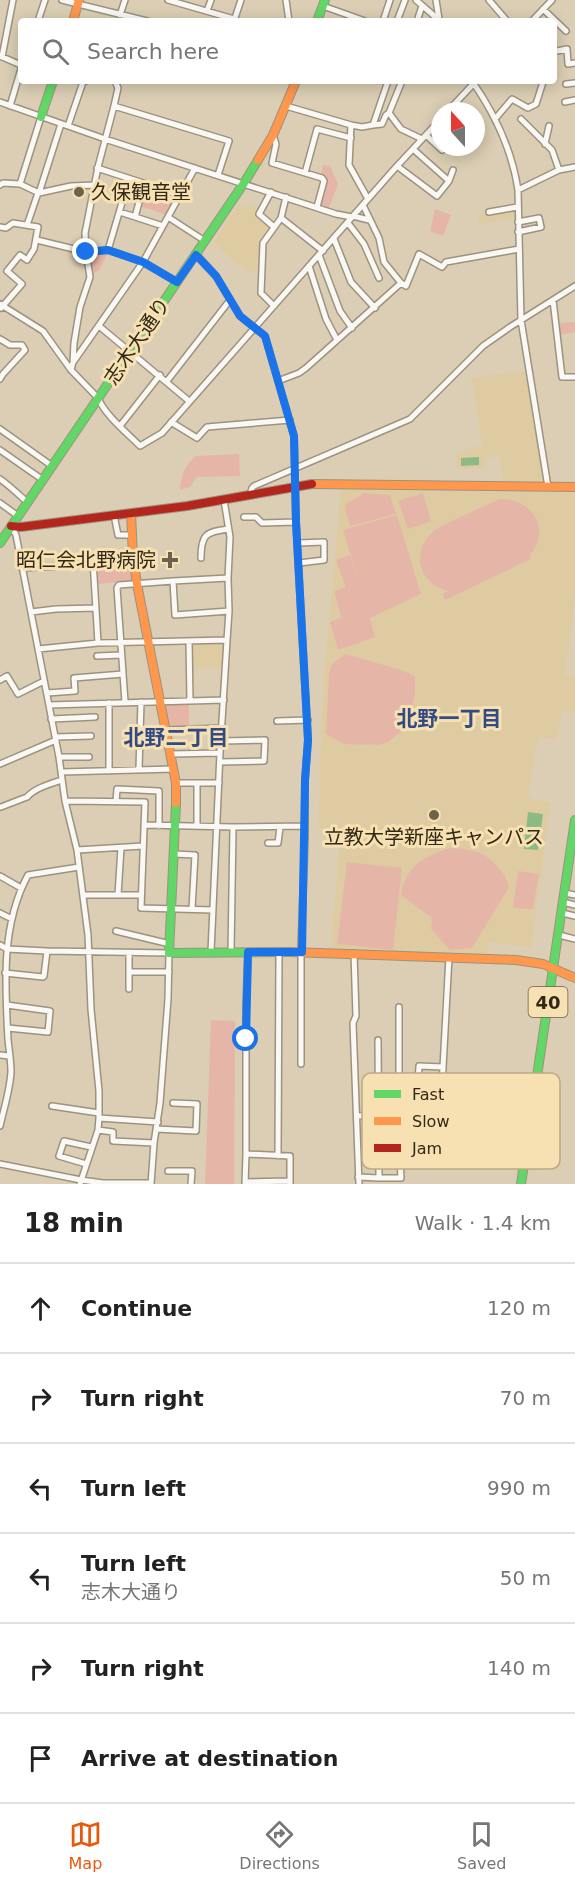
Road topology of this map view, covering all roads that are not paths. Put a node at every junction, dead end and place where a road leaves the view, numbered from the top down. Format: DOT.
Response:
graph roads {
  1 [pos="13,0"];
  2 [pos="45,0"];
  3 [pos="62,0"];
  4 [pos="125,0"];
  5 [pos="168,0"];
  6 [pos="210,0"];
  7 [pos="240,0"];
  8 [pos="286,0"];
  9 [pos="390,0"];
  10 [pos="405,0"];
  11 [pos="416,0"];
  12 [pos="436,0"];
  13 [pos="489,0"];
  14 [pos="552,0"];
  15 [pos="79,2"];
  16 [pos="180,2"];
  17 [pos="324,3"];
  18 [pos="422,6"];
  19 [pos="543,9"];
  20 [pos="207,11"];
  21 [pos="110,12"];
  22 [pos="120,15"];
  23 [pos="39,18"];
  24 [pos="74,18"];
  25 [pos="108,18"];
  26 [pos="131,18"];
  27 [pos="228,18"];
  28 [pos="235,18"];
  29 [pos="289,18"];
  30 [pos="318,18"];
  31 [pos="358,18"];
  32 [pos="384,18"];
  33 [pos="397,18"];
  34 [pos="418,18"];
  35 [pos="437,18"];
  36 [pos="439,18"];
  37 [pos="504,18"];
  38 [pos="535,18"];
  39 [pos="552,18"];
  40 [pos="557,22"];
  41 [pos="566,31"];
  42 [pos="563,41"];
  43 [pos="566,50"];
  44 [pos="557,51"];
  45 [pos="1,57"];
  46 [pos="18,63"];
  47 [pos="575,63"];
  48 [pos="18,79"];
  49 [pos="575,83"];
  50 [pos="52,84"];
  51 [pos="82,84"];
  52 [pos="116,84"];
  53 [pos="295,84"];
  54 [pos="387,84"];
  55 [pos="401,84"];
  56 [pos="472,84"];
  57 [pos="475,84"];
  58 [pos="542,84"];
  59 [pos="566,84"];
  60 [pos="575,100"];
  61 [pos="0,102"];
  62 [pos="456,102"];
  63 [pos="565,102"];
  64 [pos="114,105"];
  65 [pos="10,106"];
  66 [pos="286,106"];
  67 [pos="389,112"];
  68 [pos="41,117"];
  69 [pos="495,119"];
  70 [pos="521,119"];
  71 [pos="61,124"];
  72 [pos="351,125"];
  73 [pos="373,125"];
  74 [pos="68,126"];
  75 [pos="549,126"];
  76 [pos="431,130"];
  77 [pos="273,135"];
  78 [pos="424,137"];
  79 [pos="351,138"];
  80 [pos="105,139"];
  81 [pos="431,142"];
  82 [pos="545,144"];
  83 [pos="413,149"];
  84 [pos="259,159"];
  85 [pos="272,163"];
  86 [pos="397,166"];
  87 [pos="575,167"];
  88 [pos="98,168"];
  89 [pos="195,168"];
  90 [pos="453,170"];
  91 [pos="559,170"];
  92 [pos="306,173"];
  93 [pos="218,176"];
  94 [pos="129,179"];
  95 [pos="449,181"];
  96 [pos="244,183"];
  97 [pos="20,184"];
  98 [pos="144,184"];
  99 [pos="0,185"];
  100 [pos="94,185"];
  101 [pos="518,190"];
  102 [pos="271,192"];
  103 [pos="38,193"];
  104 [pos="180,195"];
  105 [pos="286,197"];
  106 [pos="368,199"];
  107 [pos="363,205"];
  108 [pos="317,207"];
  109 [pos="518,207"];
  110 [pos="120,212"];
  111 [pos="489,212"];
  112 [pos="353,216"];
  113 [pos="135,217"];
  114 [pos="168,217"];
  115 [pos="281,219"];
  116 [pos="369,220"];
  117 [pos="518,222"];
  118 [pos="348,224"];
  119 [pos="27,225"];
  120 [pos="163,225"];
  121 [pos="0,227"];
  122 [pos="274,227"];
  123 [pos="518,232"];
  124 [pos="334,239"];
  125 [pos="37,240"];
  126 [pos="205,241"];
  127 [pos="519,249"];
  128 [pos="108,250"];
  129 [pos="86,252"];
  130 [pos="321,253"];
  131 [pos="196,255"];
  132 [pos="143,262"];
  133 [pos="309,266"];
  134 [pos="379,278"];
  135 [pos="177,282"];
  136 [pos="401,283"];
  137 [pos="575,286"];
  138 [pos="230,300"];
  139 [pos="553,300"];
  140 [pos="1,306"];
  141 [pos="274,306"];
  142 [pos="375,308"];
  143 [pos="521,320"];
  144 [pos="99,326"];
  145 [pos="255,327"];
  146 [pos="352,328"];
  147 [pos="0,339"];
  148 [pos="337,340"];
  149 [pos="131,351"];
  150 [pos="73,362"];
  151 [pos="71,370"];
  152 [pos="160,375"];
  153 [pos="575,377"];
  154 [pos="0,379"];
  155 [pos="167,381"];
  156 [pos="278,381"];
  157 [pos="98,398"];
  158 [pos="189,401"];
  159 [pos="290,420"];
  160 [pos="171,422"];
  161 [pos="120,426"];
  162 [pos="0,429"];
  163 [pos="0,450"];
  164 [pos="52,466"];
  165 [pos="296,468"];
  166 [pos="0,479"];
  167 [pos="43,480"];
  168 [pos="296,486"];
  169 [pos="548,487"];
  170 [pos="575,488"];
  171 [pos="250,495"];
  172 [pos="224,500"];
  173 [pos="27,502"];
  174 [pos="0,503"];
  175 [pos="131,513"];
  176 [pos="114,515"];
  177 [pos="18,516"];
  178 [pos="244,517"];
  179 [pos="296,522"];
  180 [pos="11,526"];
  181 [pos="228,529"];
  182 [pos="131,535"];
  183 [pos="0,543"];
  184 [pos="298,543"];
  185 [pos="133,556"];
  186 [pos="201,558"];
  187 [pos="299,563"];
  188 [pos="93,564"];
  189 [pos="22,568"];
  190 [pos="228,578"];
  191 [pos="173,581"];
  192 [pos="137,584"];
  193 [pos="96,608"];
  194 [pos="229,611"];
  195 [pos="31,612"];
  196 [pos="227,640"];
  197 [pos="149,641"];
  198 [pos="189,641"];
  199 [pos="121,642"];
  200 [pos="98,643"];
  201 [pos="38,649"];
  202 [pos="121,655"];
  203 [pos="97,656"];
  204 [pos="123,674"];
  205 [pos="0,680"];
  206 [pos="44,681"];
  207 [pos="46,693"];
  208 [pos="224,700"];
  209 [pos="190,701"];
  210 [pos="125,702"];
  211 [pos="141,702"];
  212 [pos="161,702"];
  213 [pos="110,703"];
  214 [pos="49,705"];
  215 [pos="95,717"];
  216 [pos="51,719"];
  217 [pos="308,720"];
  218 [pos="277,721"];
  219 [pos="222,728"];
  220 [pos="167,730"];
  221 [pos="91,736"];
  222 [pos="55,739"];
  223 [pos="221,741"];
  224 [pos="220,753"];
  225 [pos="171,754"];
  226 [pos="59,757"];
  227 [pos="89,757"];
  228 [pos="220,762"];
  229 [pos="0,764"];
  230 [pos="139,769"];
  231 [pos="174,769"];
  232 [pos="109,770"];
  233 [pos="61,772"];
  234 [pos="62,780"];
  235 [pos="176,783"];
  236 [pos="197,783"];
  237 [pos="219,783"];
  238 [pos="65,801"];
  239 [pos="116,802"];
  240 [pos="1,807"];
  241 [pos="575,820"];
  242 [pos="145,825"];
  243 [pos="159,826"];
  244 [pos="176,826"];
  245 [pos="197,826"];
  246 [pos="304,826"];
  247 [pos="217,827"];
  248 [pos="233,827"];
  249 [pos="280,827"];
  250 [pos="268,843"];
  251 [pos="143,846"];
  252 [pos="122,848"];
  253 [pos="77,850"];
  254 [pos="174,854"];
  255 [pos="79,867"];
  256 [pos="0,876"];
  257 [pos="21,888"];
  258 [pos="565,893"];
  259 [pos="84,895"];
  260 [pos="118,895"];
  261 [pos="140,895"];
  262 [pos="575,895"];
  263 [pos="564,902"];
  264 [pos="575,905"];
  265 [pos="172,909"];
  266 [pos="192,909"];
  267 [pos="213,909"];
  268 [pos="0,912"];
  269 [pos="562,913"];
  270 [pos="575,916"];
  271 [pos="12,919"];
  272 [pos="116,931"];
  273 [pos="559,935"];
  274 [pos="575,939"];
  275 [pos="158,941"];
  276 [pos="170,944"];
  277 [pos="0,945"];
  278 [pos="7,949"];
  279 [pos="47,951"];
  280 [pos="89,952"];
  281 [pos="211,952"];
  282 [pos="231,952"];
  283 [pos="248,952"];
  284 [pos="279,952"];
  285 [pos="302,952"];
  286 [pos="129,953"];
  287 [pos="155,953"];
  288 [pos="169,953"];
  289 [pos="354,953"];
  290 [pos="449,957"];
  291 [pos="553,968"];
  292 [pos="129,972"];
  293 [pos="169,972"];
  294 [pos="5,973"];
  295 [pos="575,978"];
  296 [pos="3,983"];
  297 [pos="129,989"];
  298 [pos="7,1005"];
  299 [pos="399,1007"];
  300 [pos="8,1028"];
  301 [pos="378,1040"];
  302 [pos="0,1055"];
  303 [pos="9,1056"];
  304 [pos="302,1064"];
  305 [pos="442,1067"];
  306 [pos="378,1073"];
  307 [pos="399,1073"];
  308 [pos="419,1073"];
  309 [pos="442,1073"];
  310 [pos="537,1073"];
  311 [pos="173,1103"];
  312 [pos="52,1106"];
  313 [pos="99,1116"];
  314 [pos="357,1116"];
  315 [pos="362,1116"];
  316 [pos="158,1122"];
  317 [pos="0,1126"];
  318 [pos="156,1129"];
  319 [pos="98,1130"];
  320 [pos="154,1143"];
  321 [pos="91,1147"];
  322 [pos="246,1154"];
  323 [pos="279,1156"];
  324 [pos="0,1164"];
  325 [pos="86,1164"];
  326 [pos="380,1169"];
  327 [pos="400,1169"];
  328 [pos="523,1169"];
  329 [pos="168,1171"];
  330 [pos="380,1178"];
  331 [pos="358,1181"];
  332 [pos="81,1182"];
  333 [pos="290,1182"];
  334 [pos="245,1183"];
  335 [pos="151,1184"];
  336 [pos="191,1184"];
  337 [pos="521,1184"];
  1 -- 45 [label="street"];
  2 -- 23 [label="street"];
  3 -- 15 [label="street"];
  4 -- 22 [label="street"];
  5 -- 16 [label="street"];
  6 -- 20 [label="street"];
  7 -- 28 [label="street"];
  8 -- 29 [label="street"];
  9 -- 32 [label="street"];
  10 -- 33 [label="street"];
  11 -- 18 [label="street"];
  12 -- 36 [label="street"];
  13 -- 37 [label="street"];
  14 -- 19 [label="street"];
  15 -- 21 [label="street"];
  15 -- 24 [label="street"];
  16 -- 20 [label="street"];
  17 -- 30 [label="street"];
  17 -- 31 [label="street"];
  18 -- 34 [label="street"];
  18 -- 35 [label="street"];
  19 -- 38 [label="street"];
  19 -- 39 [label="street"];
  20 -- 27 [label="street"];
  21 -- 22 [label="street"];
  21 -- 25 [label="street"];
  22 -- 26 [label="street"];
  40 -- 41 [label="street"];
  42 -- 43 [label="street"];
  43 -- 44 [label="street"];
  43 -- 47 [label="street"];
  45 -- 46 [label="street"];
  48 -- 65 [label="street"];
  49 -- 59 [label="street"];
  50 -- 68 [label="street"];
  51 -- 74 [label="street"];
  52 -- 64 [label="street"];
  53 -- 66 [label="street, 志木大通り"];
  54 -- 73 [label="street"];
  55 -- 67 [label="street"];
  56 -- 62 [label="street"];
  57 -- 69 [label="street"];
  58 -- 69 [label="street"];
  60 -- 63 [label="street"];
  61 -- 65 [label="street"];
  64 -- 80 [label="street"];
  64 -- 93 [label="street"];
  65 -- 68 [label="street"];
  66 -- 72 [label="street"];
  66 -- 77 [label="street, 志木大通り"];
  67 -- 73 [label="street"];
  67 -- 78 [label="street"];
  68 -- 71 [label="street"];
  68 -- 97 [label="street"];
  69 -- 101 [label="street"];
  70 -- 82 [label="street"];
  71 -- 74 [label="street"];
  71 -- 103 [label="street"];
  72 -- 73 [label="street"];
  72 -- 79 [label="street"];
  74 -- 80 [label="street"];
  75 -- 82 [label="street"];
  76 -- 78 [label="street"];
  77 -- 84 [label="street, 志木大通り"];
  77 -- 85 [label="street"];
  78 -- 81 [label="street"];
  78 -- 83 [label="street"];
  79 -- 92 [label="street"];
  79 -- 106 [label="street"];
  80 -- 88 [label="street"];
  80 -- 89 [label="street"];
  82 -- 91 [label="street"];
  83 -- 86 [label="street"];
  83 -- 95 [label="street"];
  84 -- 85 [label="street"];
  84 -- 96 [label="street, 志木大通り"];
  85 -- 92 [label="street"];
  86 -- 95 [label="street"];
  86 -- 106 [label="street"];
  87 -- 91 [label="street"];
  88 -- 94 [label="street"];
  88 -- 100 [label="street"];
  89 -- 93 [label="street"];
  89 -- 104 [label="street"];
  90 -- 95 [label="street"];
  91 -- 101 [label="street"];
  92 -- 108 [label="street"];
  93 -- 96 [label="street"];
  94 -- 98 [label="street"];
  94 -- 110 [label="street"];
  96 -- 102 [label="street"];
  96 -- 126 [label="street, 志木大通り"];
  97 -- 99 [label="street"];
  97 -- 103 [label="street"];
  98 -- 104 [label="street"];
  98 -- 113 [label="street"];
  100 -- 103 [label="street"];
  100 -- 129 [label="street"];
  101 -- 109 [label="street"];
  102 -- 105 [label="street"];
  102 -- 122 [label="street"];
  103 -- 119 [label="street"];
  104 -- 114 [label="street"];
  105 -- 108 [label="street"];
  105 -- 115 [label="street"];
  106 -- 107 [label="street"];
  107 -- 112 [label="street"];
  107 -- 116 [label="street"];
  108 -- 112 [label="street"];
  109 -- 111 [label="street"];
  109 -- 117 [label="street"];
  110 -- 113 [label="street"];
  110 -- 128 [label="street"];
  112 -- 116 [label="street"];
  112 -- 118 [label="street"];
  113 -- 120 [label="street"];
  114 -- 120 [label="street"];
  114 -- 126 [label="street"];
  115 -- 122 [label="street"];
  115 -- 130 [label="street"];
  116 -- 136 [label="street"];
  117 -- 123 [label="street"];
  117 -- 123 [label="street"];
  118 -- 124 [label="street"];
  118 -- 134 [label="street"];
  119 -- 121 [label="street"];
  119 -- 125 [label="street"];
  120 -- 132 [label="street"];
  122 -- 141 [label="street"];
  123 -- 127 [label="street"];
  124 -- 130 [label="street"];
  124 -- 142 [label="street"];
  125 -- 129 [label="street"];
  125 -- 140 [label="street"];
  126 -- 131 [label="street, 志木大通り"];
  127 -- 136 [label="street"];
  127 -- 143 [label="street"];
  128 -- 129 [label="street"];
  128 -- 132 [label="street"];
  129 -- 150 [label="street"];
  130 -- 133 [label="street"];
  130 -- 146 [label="street"];
  131 -- 135 [label="street, 志木大通り"];
  131 -- 138 [label="street"];
  132 -- 135 [label="street"];
  132 -- 144 [label="street"];
  133 -- 141 [label="street"];
  133 -- 148 [label="street"];
  135 -- 149 [label="street, 志木大通り"];
  136 -- 142 [label="street"];
  137 -- 139 [label="street"];
  138 -- 145 [label="street"];
  138 -- 155 [label="street"];
  139 -- 143 [label="street"];
  139 -- 153 [label="street"];
  140 -- 151 [label="street"];
  141 -- 145 [label="street"];
  142 -- 146 [label="street"];
  143 -- 165 [label="street"];
  143 -- 169 [label="street"];
  144 -- 149 [label="street"];
  144 -- 150 [label="street"];
  145 -- 156 [label="street"];
  145 -- 158 [label="street"];
  146 -- 148 [label="street"];
  147 -- 154 [label="street"];
  148 -- 156 [label="street"];
  149 -- 152 [label="street"];
  149 -- 157 [label="street, 志木大通り"];
  150 -- 151 [label="street"];
  151 -- 157 [label="street"];
  152 -- 155 [label="street"];
  152 -- 161 [label="street"];
  155 -- 158 [label="street"];
  156 -- 159 [label="street"];
  157 -- 161 [label="street"];
  157 -- 164 [label="street, 志木大通り"];
  158 -- 160 [label="street"];
  159 -- 160 [label="street"];
  159 -- 165 [label="street"];
  160 -- 161 [label="street"];
  162 -- 164 [label="street"];
  163 -- 167 [label="street"];
  164 -- 167 [label="street, 志木大通り"];
  165 -- 168 [label="street"];
  165 -- 171 [label="street"];
  166 -- 173 [label="street"];
  167 -- 173 [label="street, 志木大通り"];
  168 -- 169 [label="street"];
  168 -- 171 [label="street"];
  168 -- 179 [label="street"];
  169 -- 170 [label="street"];
  171 -- 172 [label="street"];
  172 -- 175 [label="street"];
  172 -- 181 [label="street"];
  173 -- 177 [label="street, 志木大通り"];
  174 -- 177 [label="street"];
  175 -- 176 [label="street"];
  175 -- 182 [label="street"];
  176 -- 180 [label="street"];
  176 -- 182 [label="street"];
  177 -- 180 [label="street, 志木大通り"];
  178 -- 179 [label="street"];
  179 -- 184 [label="street"];
  180 -- 183 [label="street, 志木大通り"];
  180 -- 189 [label="street"];
  181 -- 186 [label="street"];
  181 -- 190 [label="street"];
  182 -- 185 [label="street"];
  184 -- 187 [label="street"];
  184 -- 187 [label="street"];
  185 -- 188 [label="street"];
  185 -- 192 [label="street"];
  187 -- 217 [label="street"];
  188 -- 189 [label="street"];
  188 -- 193 [label="street"];
  189 -- 195 [label="street"];
  190 -- 191 [label="street"];
  190 -- 194 [label="street"];
  191 -- 192 [label="street"];
  191 -- 194 [label="street"];
  192 -- 197 [label="street"];
  192 -- 199 [label="street"];
  193 -- 195 [label="street"];
  193 -- 200 [label="street"];
  194 -- 196 [label="street"];
  195 -- 201 [label="street"];
  196 -- 198 [label="street"];
  196 -- 208 [label="street"];
  197 -- 198 [label="street"];
  197 -- 199 [label="street"];
  197 -- 212 [label="street"];
  198 -- 209 [label="street"];
  199 -- 200 [label="street"];
  199 -- 202 [label="street"];
  200 -- 201 [label="street"];
  201 -- 206 [label="street"];
  202 -- 203 [label="street"];
  202 -- 204 [label="street"];
  204 -- 207 [label="street"];
  204 -- 210 [label="street"];
  205 -- 206 [label="street"];
  206 -- 207 [label="street"];
  207 -- 214 [label="street"];
  208 -- 209 [label="street"];
  208 -- 219 [label="street"];
  209 -- 212 [label="street"];
  210 -- 211 [label="street"];
  210 -- 213 [label="street"];
  211 -- 212 [label="street"];
  211 -- 230 [label="street"];
  212 -- 220 [label="street"];
  213 -- 214 [label="street"];
  213 -- 232 [label="street"];
  214 -- 216 [label="street"];
  215 -- 216 [label="street"];
  216 -- 222 [label="street"];
  217 -- 218 [label="street"];
  217 -- 246 [label="street"];
  219 -- 220 [label="street"];
  219 -- 223 [label="street"];
  220 -- 225 [label="street"];
  221 -- 222 [label="street"];
  222 -- 226 [label="street"];
  222 -- 229 [label="street"];
  223 -- 224 [label="street"];
  223 -- 228 [label="street"];
  224 -- 225 [label="street"];
  224 -- 228 [label="street"];
  225 -- 231 [label="street"];
  226 -- 227 [label="street"];
  226 -- 233 [label="street"];
  228 -- 237 [label="street"];
  230 -- 231 [label="street"];
  230 -- 232 [label="street"];
  231 -- 235 [label="street"];
  232 -- 233 [label="street"];
  233 -- 234 [label="street"];
  234 -- 238 [label="street"];
  234 -- 240 [label="street"];
  235 -- 236 [label="street"];
  235 -- 244 [label="street"];
  236 -- 237 [label="street"];
  236 -- 245 [label="street"];
  237 -- 247 [label="street"];
  238 -- 239 [label="street"];
  238 -- 253 [label="street"];
  239 -- 242 [label="street"];
  239 -- 243 [label="street"];
  241 -- 258 [label="street, 40"];
  242 -- 243 [label="street"];
  242 -- 251 [label="street"];
  243 -- 244 [label="street"];
  244 -- 245 [label="street"];
  244 -- 254 [label="street"];
  245 -- 247 [label="street"];
  246 -- 249 [label="street"];
  246 -- 285 [label="street"];
  247 -- 248 [label="street"];
  247 -- 267 [label="street"];
  248 -- 249 [label="street"];
  248 -- 282 [label="street"];
  249 -- 250 [label="street"];
  251 -- 252 [label="street"];
  251 -- 261 [label="street"];
  252 -- 253 [label="street"];
  252 -- 260 [label="street"];
  253 -- 255 [label="street"];
  254 -- 265 [label="street"];
  254 -- 266 [label="street"];
  255 -- 257 [label="street"];
  255 -- 259 [label="street"];
  256 -- 257 [label="street"];
  257 -- 271 [label="street"];
  258 -- 262 [label="street"];
  258 -- 263 [label="street, 40"];
  259 -- 260 [label="street"];
  259 -- 280 [label="street"];
  260 -- 261 [label="street"];
  261 -- 265 [label="street"];
  263 -- 264 [label="street"];
  263 -- 269 [label="street, 40"];
  265 -- 266 [label="street"];
  265 -- 276 [label="street"];
  266 -- 267 [label="street"];
  267 -- 281 [label="street"];
  268 -- 271 [label="street"];
  269 -- 270 [label="street"];
  269 -- 273 [label="street, 40"];
  271 -- 278 [label="street"];
  272 -- 275 [label="street"];
  273 -- 274 [label="street"];
  273 -- 291 [label="street, 40"];
  275 -- 276 [label="street"];
  275 -- 287 [label="street"];
  276 -- 288 [label="street"];
  277 -- 278 [label="street"];
  278 -- 279 [label="street"];
  278 -- 294 [label="street"];
  279 -- 280 [label="street"];
  279 -- 294 [label="street"];
  280 -- 286 [label="street"];
  280 -- 313 [label="street"];
  281 -- 282 [label="street"];
  281 -- 288 [label="street"];
  282 -- 283 [label="street"];
  283 -- 284 [label="street"];
  283 -- 322 [label="street"];
  284 -- 285 [label="street"];
  284 -- 323 [label="street"];
  285 -- 289 [label="street"];
  285 -- 304 [label="street"];
  286 -- 287 [label="street"];
  286 -- 292 [label="street"];
  287 -- 288 [label="street"];
  288 -- 293 [label="street"];
  289 -- 290 [label="street"];
  289 -- 314 [label="street"];
  290 -- 291 [label="street"];
  290 -- 305 [label="street"];
  291 -- 295 [label="street"];
  291 -- 310 [label="street, 40"];
  292 -- 293 [label="street"];
  292 -- 297 [label="street"];
  293 -- 316 [label="street"];
  294 -- 296 [label="street"];
  296 -- 298 [label="street"];
  298 -- 300 [label="street"];
  298 -- 300 [label="street"];
  299 -- 307 [label="street"];
  300 -- 303 [label="street"];
  301 -- 306 [label="street"];
  302 -- 303 [label="street"];
  303 -- 317 [label="street"];
  305 -- 308 [label="street"];
  305 -- 309 [label="street"];
  311 -- 318 [label="street"];
  312 -- 313 [label="street"];
  313 -- 316 [label="street"];
  313 -- 319 [label="street"];
  314 -- 315 [label="street"];
  314 -- 331 [label="street"];
  316 -- 318 [label="street"];
  318 -- 320 [label="street"];
  319 -- 320 [label="street"];
  319 -- 321 [label="street"];
  320 -- 335 [label="street"];
  321 -- 325 [label="street"];
  321 -- 325 [label="street"];
  322 -- 323 [label="street"];
  322 -- 334 [label="street"];
  323 -- 333 [label="street"];
  324 -- 332 [label="street"];
  325 -- 332 [label="street"];
  326 -- 330 [label="street"];
  327 -- 330 [label="street"];
  328 -- 337 [label="street, 40"];
  329 -- 336 [label="street"];
  330 -- 331 [label="street"];
  332 -- 335 [label="street"];
  333 -- 334 [label="street"];
}
